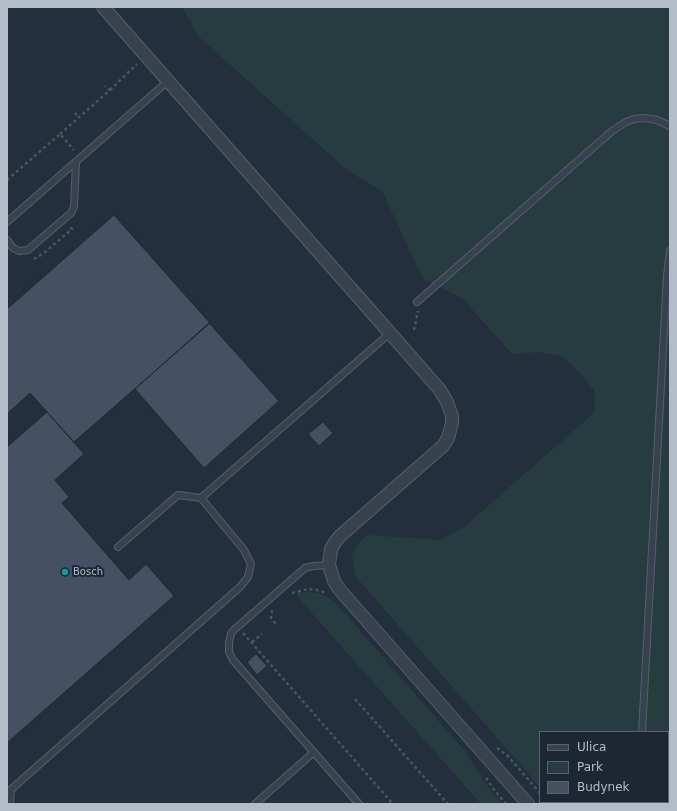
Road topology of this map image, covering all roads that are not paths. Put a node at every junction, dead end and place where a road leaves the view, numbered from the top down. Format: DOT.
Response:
graph roads {
  1 [pos="103,7"];
  2 [pos="168,81"];
  3 [pos="670,126"];
  4 [pos="76,162"];
  5 [pos="7,222"];
  6 [pos="7,240"];
  7 [pos="670,251"];
  8 [pos="417,302"];
  9 [pos="390,333"];
  10 [pos="201,498"];
  11 [pos="118,547"];
  12 [pos="329,565"];
  13 [pos="642,731"];
  14 [pos="314,752"];
  15 [pos="9,792"];
  16 [pos="10,804"];
  17 [pos="255,804"];
  18 [pos="359,804"];
  19 [pos="528,804"];
  1 -- 2 [label="street"];
  2 -- 4 [label="lane"];
  2 -- 9 [label="street"];
  3 -- 8 [label="lane"];
  4 -- 5 [label="lane"];
  4 -- 6 [label="lane"];
  7 -- 13 [label="lane"];
  9 -- 10 [label="lane"];
  9 -- 12 [label="street"];
  10 -- 11 [label="lane"];
  10 -- 15 [label="lane"];
  12 -- 14 [label="lane"];
  12 -- 19 [label="street"];
  14 -- 17 [label="lane"];
  14 -- 18 [label="lane"];
  15 -- 16 [label="lane"];
}
